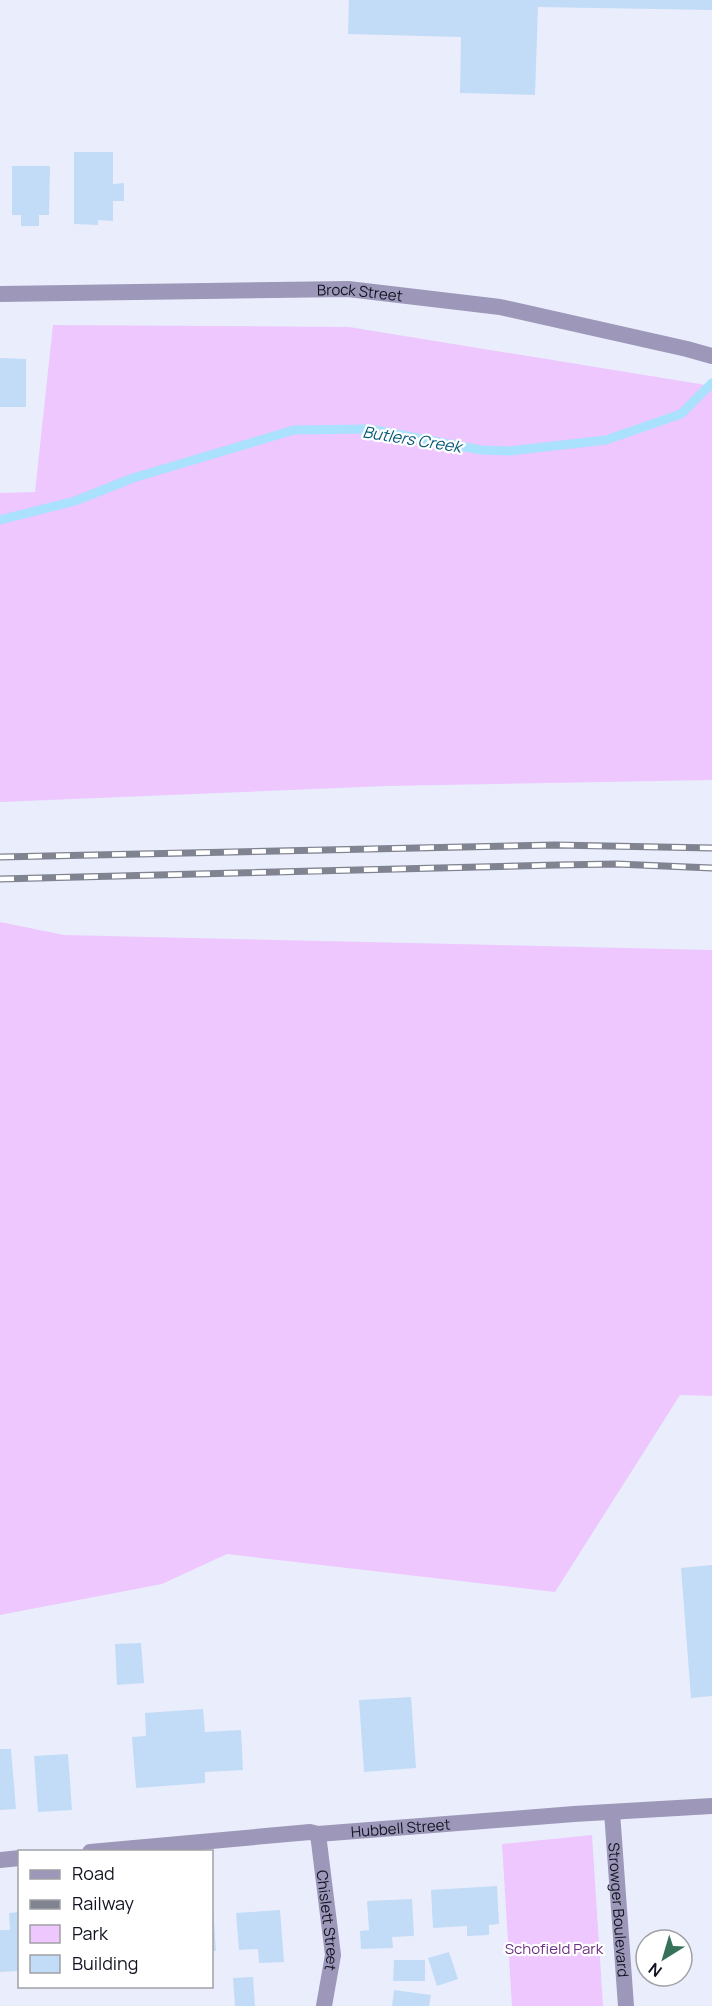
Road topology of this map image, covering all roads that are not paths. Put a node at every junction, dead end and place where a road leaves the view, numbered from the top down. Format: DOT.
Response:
graph roads {
  1 [pos="0,294"];
  2 [pos="712,356"];
  3 [pos="712,1806"];
  4 [pos="612,1812"];
  5 [pos="318,1834"];
  6 [pos="102,1850"];
  7 [pos="18,1858"];
  8 [pos="0,1860"];
  9 [pos="324,2006"];
  10 [pos="626,2006"];
  1 -- 2 [label="street, Brock Street"];
  3 -- 4 [label="street, Hubbell Street"];
  4 -- 5 [label="street, Hubbell Street"];
  4 -- 10 [label="street, Strowger Boulevard"];
  5 -- 6 [label="street, Hubbell Street"];
  5 -- 9 [label="street, Chislett Street"];
  7 -- 8 [label="street"];
}
